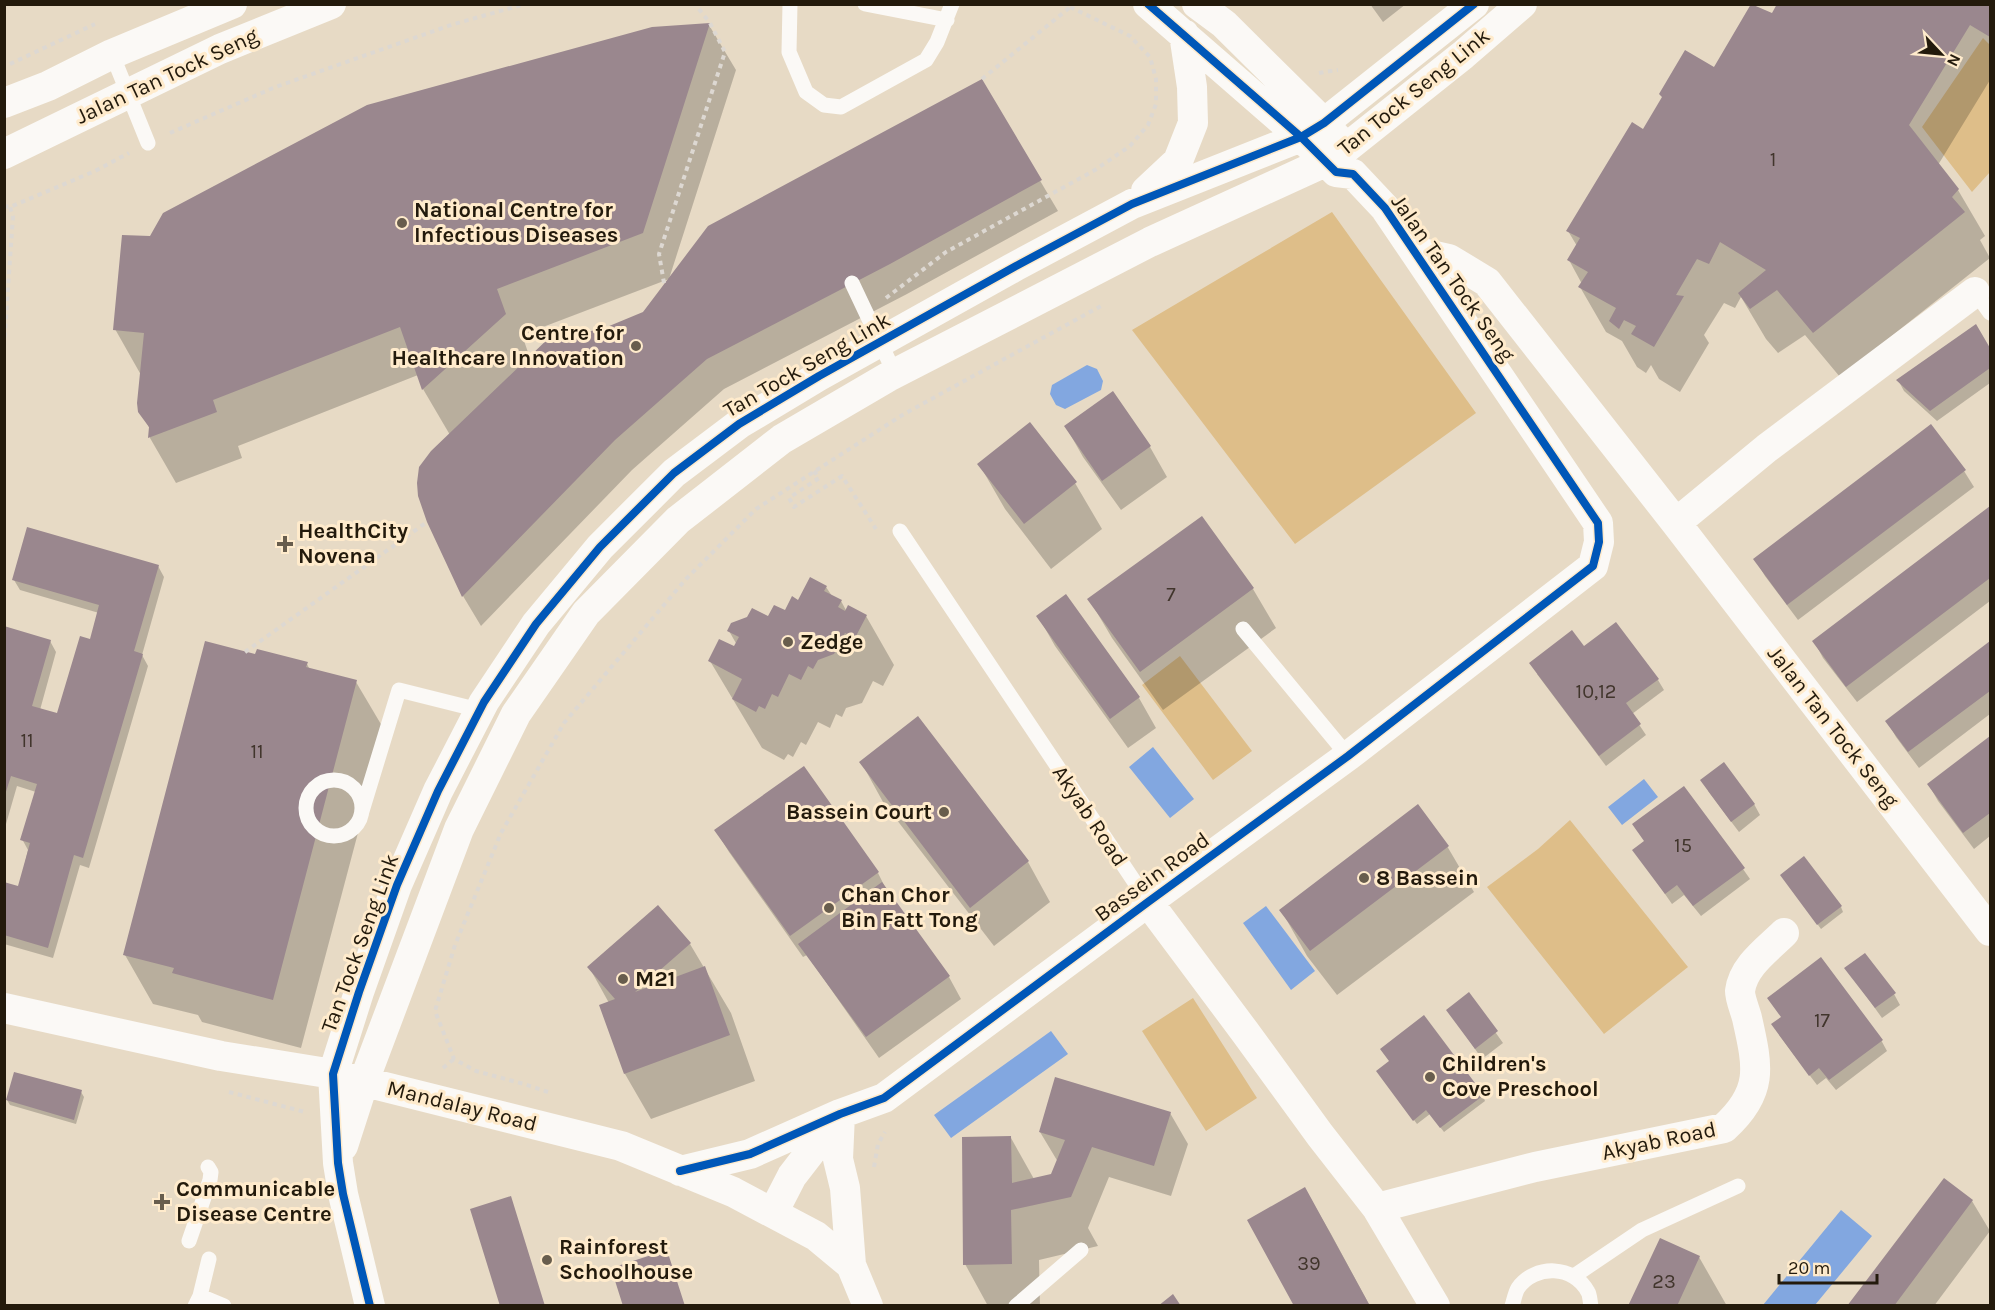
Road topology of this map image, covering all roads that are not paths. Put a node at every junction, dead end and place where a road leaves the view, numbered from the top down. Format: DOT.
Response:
graph roads {
  1 [pos="232,4"];
  2 [pos="331,4"];
  3 [pos="790,4"];
  4 [pos="865,4"];
  5 [pos="952,4"];
  6 [pos="1148,4"];
  7 [pos="1197,4"];
  8 [pos="1474,4"];
  9 [pos="1522,4"];
  10 [pos="947,20"];
  11 [pos="1184,34"];
  12 [pos="111,54"];
  13 [pos="128,94"];
  14 [pos="4,103"];
  15 [pos="1313,130"];
  16 [pos="148,143"];
  17 [pos="5,150"];
  18 [pos="1341,162"];
  19 [pos="1131,204"];
  20 [pos="1414,251"];
  21 [pos="852,283"];
  22 [pos="1983,303"];
  23 [pos="880,343"];
  24 [pos="895,374"];
  25 [pos="1676,523"];
  26 [pos="900,531"];
  27 [pos="1599,542"];
  28 [pos="1243,629"];
  29 [pos="479,710"];
  30 [pos="1348,756"];
  31 [pos="362,811"];
  32 [pos="1148,902"];
  33 [pos="1990,931"];
  34 [pos="1784,933"];
  35 [pos="4,1008"];
  36 [pos="333,1074"];
  37 [pos="364,1081"];
  38 [pos="840,1114"];
  39 [pos="338,1163"];
  40 [pos="208,1167"];
  41 [pos="680,1171"];
  42 [pos="1738,1186"];
  43 [pos="1377,1208"];
  44 [pos="773,1213"];
  45 [pos="189,1241"];
  46 [pos="1081,1250"];
  47 [pos="208,1259"];
  48 [pos="851,1265"];
  49 [pos="1574,1276"];
  50 [pos="198,1300"];
  51 [pos="224,1305"];
  52 [pos="370,1305"];
  53 [pos="868,1305"];
  54 [pos="1016,1305"];
  55 [pos="1435,1305"];
  56 [pos="1512,1305"];
  57 [pos="1591,1305"];
  1 -- 12 [label="street, Jalan Tan Tock Seng"];
  2 -- 13 [label="street, Jalan Tan Tock Seng"];
  3 -- 10 [label="lane"];
  4 -- 10 [label="lane"];
  5 -- 10 [label="lane"];
  6 -- 11 [label="street, Jalan Tan Tock Seng"];
  7 -- 15 [label="street, Jalan Tan Tock Seng"];
  8 -- 15 [label="street, Tan Tock Seng Link"];
  9 -- 18 [label="street, Tan Tock Seng Link"];
  11 -- 15 [label="street, Jalan Tan Tock Seng"];
  11 -- 19 [label="street, Tan Tock Seng Link"];
  12 -- 13 [label="lane"];
  12 -- 14 [label="street, Jalan Tan Tock Seng"];
  13 -- 16 [label="lane"];
  13 -- 17 [label="street, Jalan Tan Tock Seng"];
  15 -- 18 [label="street, Jalan Tan Tock Seng"];
  15 -- 19 [label="street, Tan Tock Seng Link"];
  18 -- 20 [label="street, Jalan Tan Tock Seng"];
  18 -- 24 [label="street, Tan Tock Seng Link"];
  19 -- 23 [label="street, Tan Tock Seng Link"];
  20 -- 25 [label="street, Jalan Tan Tock Seng"];
  20 -- 27 [label="street, Jalan Tan Tock Seng"];
  21 -- 23 [label="lane"];
  22 -- 25 [label="street"];
  23 -- 24 [label="lane"];
  23 -- 29 [label="street, Tan Tock Seng Link"];
  24 -- 37 [label="street, Tan Tock Seng Link"];
  25 -- 33 [label="street, Jalan Tan Tock Seng"];
  26 -- 32 [label="lane, Akyab Road"];
  27 -- 30 [label="street, Bassein Road"];
  28 -- 30 [label="lane"];
  29 -- 31 [label="lane"];
  29 -- 36 [label="street, Tan Tock Seng Link"];
  30 -- 32 [label="street, Bassein Road"];
  32 -- 38 [label="street, Bassein Road"];
  32 -- 43 [label="street, Akyab Road"];
  34 -- 43 [label="street, Akyab Road"];
  35 -- 36 [label="street, Mandalay Road"];
  36 -- 37 [label="street, Mandalay Road"];
  36 -- 39 [label="street"];
  37 -- 39 [label="street, Tan Tock Seng Link"];
  37 -- 41 [label="street, Mandalay Road"];
  38 -- 41 [label="street, Bassein Road"];
  38 -- 44 [label="street"];
  38 -- 48 [label="street"];
  39 -- 52 [label="street"];
  40 -- 45 [label="lane"];
  41 -- 44 [label="street, Mandalay Road"];
  42 -- 49 [label="lane"];
  43 -- 55 [label="street, Akyab Road"];
  44 -- 48 [label="street, Mandalay Road"];
  46 -- 54 [label="lane"];
  47 -- 50 [label="lane"];
  48 -- 53 [label="street, Mandalay Road"];
  49 -- 56 [label="lane"];
  49 -- 57 [label="lane"];
  50 -- 51 [label="lane"];
}
